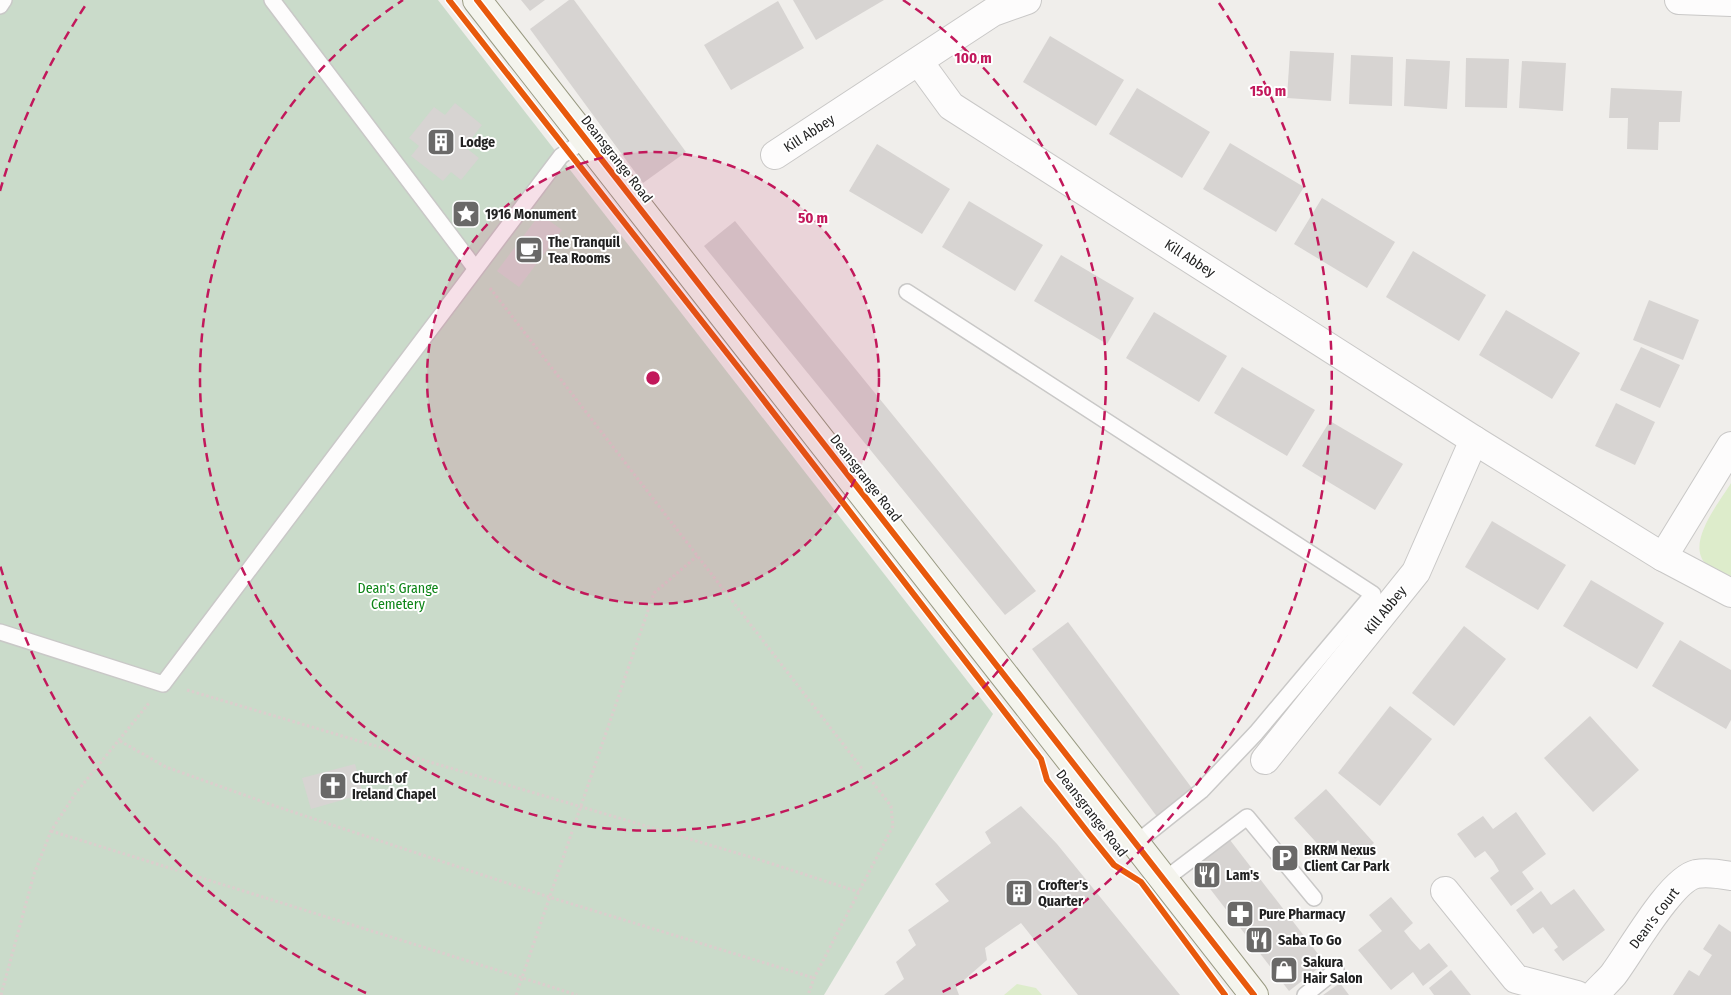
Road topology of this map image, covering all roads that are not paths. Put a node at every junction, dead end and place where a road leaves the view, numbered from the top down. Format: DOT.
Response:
graph roads {
  1 [pos="4,0"];
  2 [pos="272,0"];
  3 [pos="477,0"];
  4 [pos="1027,0"];
  5 [pos="1679,0"];
  6 [pos="1731,2"];
  7 [pos="0,6"];
  8 [pos="919,62"];
  9 [pos="586,139"];
  10 [pos="775,155"];
  11 [pos="475,268"];
  12 [pos="907,292"];
  13 [pos="1474,440"];
  14 [pos="1731,446"];
  15 [pos="1663,557"];
  16 [pos="1731,593"];
  17 [pos="0,632"];
  18 [pos="1265,760"];
  19 [pos="1136,843"];
  20 [pos="1731,876"];
  21 [pos="1164,880"];
  22 [pos="1444,891"];
  23 [pos="1314,898"];
  24 [pos="1336,970"];
  25 [pos="1254,995"];
  26 [pos="1305,995"];
  27 [pos="1577,995"];
  28 [pos="1594,995"];
  1 -- 7 [label="lane"];
  2 -- 11 [label="lane"];
  3 -- 9 [label="main road, Deansgrange Road"];
  4 -- 8 [label="street, Kill Abbey"];
  5 -- 6 [label="street"];
  8 -- 10 [label="street, Kill Abbey"];
  8 -- 13 [label="street, Kill Abbey"];
  9 -- 11 [label="lane"];
  9 -- 19 [label="main road, Deansgrange Road"];
  11 -- 17 [label="lane"];
  12 -- 19 [label="lane"];
  13 -- 15 [label="street, Kill Abbey"];
  13 -- 18 [label="street, Kill Abbey"];
  14 -- 15 [label="street"];
  15 -- 16 [label="street, Kill Abbey"];
  19 -- 21 [label="main road, Deansgrange Road"];
  20 -- 28 [label="street, Dean's Court"];
  21 -- 23 [label="lane"];
  21 -- 25 [label="main road, Deansgrange Road"];
  22 -- 27 [label="street"];
  24 -- 26 [label="lane"];
}
